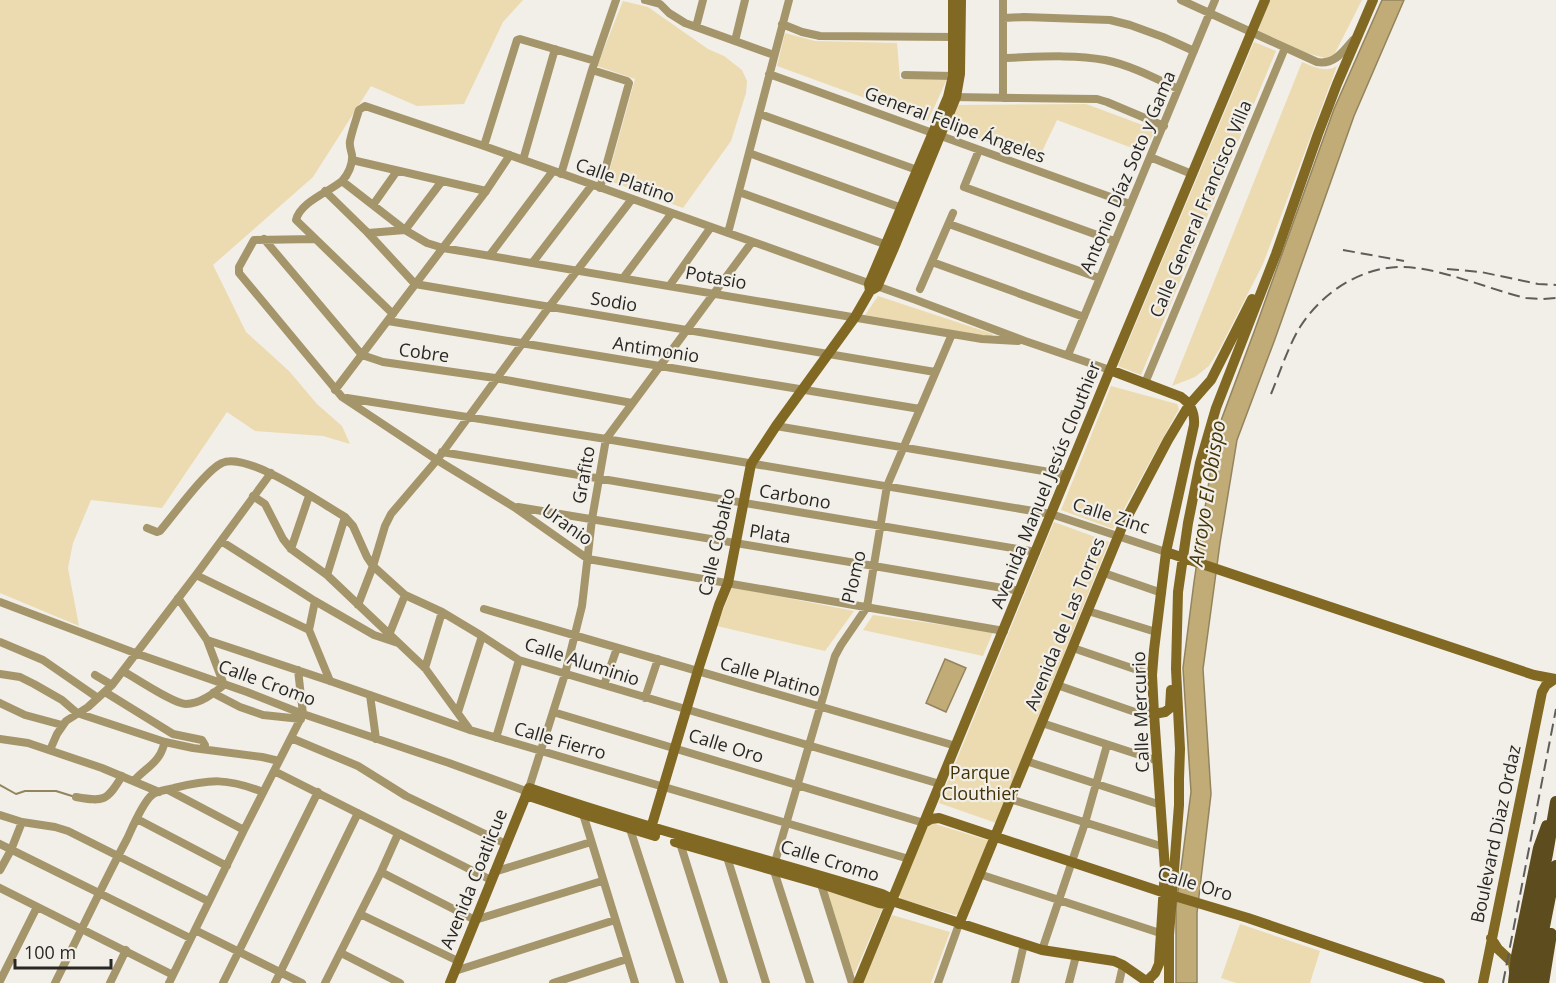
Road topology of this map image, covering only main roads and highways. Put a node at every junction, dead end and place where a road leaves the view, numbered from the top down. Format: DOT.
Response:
graph roads {
  1 [pos="1555,805"];
  2 [pos="1556,866"];
  3 [pos="1556,906"];
  4 [pos="1538,930"];
  5 [pos="1514,978"];
  6 [pos="1524,983"];
  7 [pos="1534,983"];
  8 [pos="1543,983"];
  1 -- 4 [label="main road"];
  1 -- 5 [label="main road"];
  2 -- 4 [label="main road"];
  3 -- 8 [label="main road"];
  4 -- 6 [label="main road"];
  4 -- 7 [label="main road"];
}
